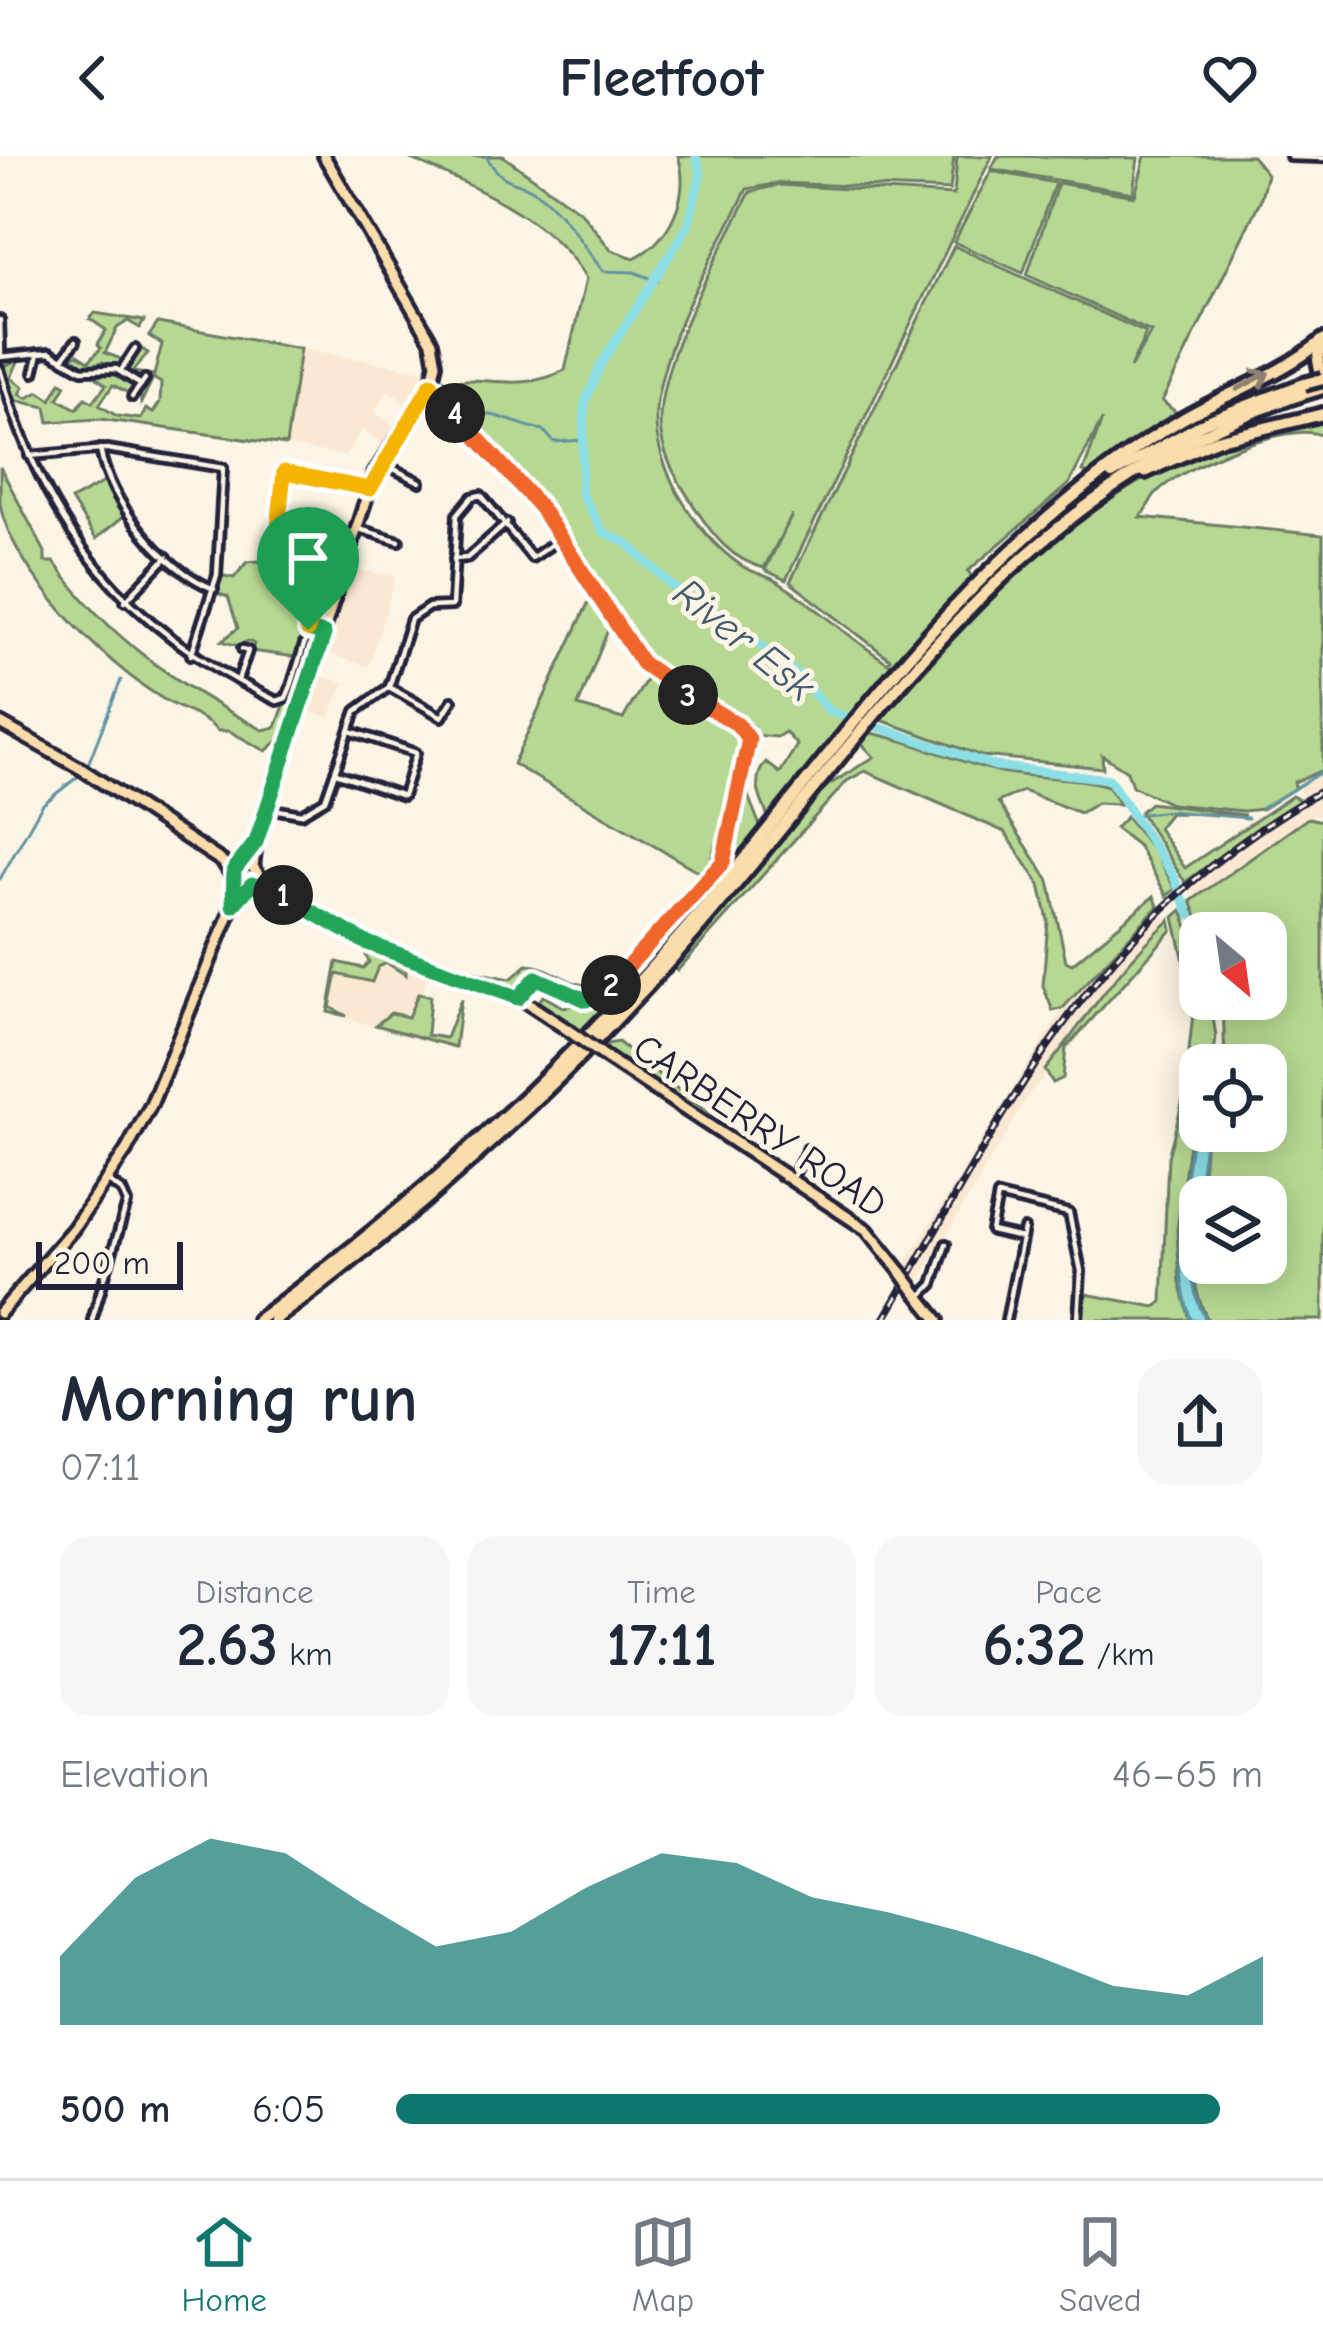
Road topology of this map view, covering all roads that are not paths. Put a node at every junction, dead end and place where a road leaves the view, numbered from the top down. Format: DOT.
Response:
graph roads {
  1 [pos="324,156"];
  2 [pos="1290,157"];
  3 [pos="1323,158"];
  4 [pos="0,320"];
  5 [pos="1323,340"];
  6 [pos="76,341"];
  7 [pos="135,349"];
  8 [pos="39,353"];
  9 [pos="0,358"];
  10 [pos="63,358"];
  11 [pos="0,369"];
  12 [pos="120,371"];
  13 [pos="34,373"];
  14 [pos="1,377"];
  15 [pos="431,384"];
  16 [pos="1323,384"];
  17 [pos="1303,389"];
  18 [pos="132,397"];
  19 [pos="1323,414"];
  20 [pos="100,449"];
  21 [pos="29,456"];
  22 [pos="381,462"];
  23 [pos="420,482"];
  24 [pos="370,489"];
  25 [pos="507,523"];
  26 [pos="1041,525"];
  27 [pos="357,529"];
  28 [pos="561,538"];
  29 [pos="399,541"];
  30 [pos="1027,550"];
  31 [pos="169,556"];
  32 [pos="454,559"];
  33 [pos="214,589"];
  34 [pos="125,601"];
  35 [pos="308,630"];
  36 [pos="324,634"];
  37 [pos="242,649"];
  38 [pos="191,655"];
  39 [pos="237,682"];
  40 [pos="389,687"];
  41 [pos="889,693"];
  42 [pos="452,701"];
  43 [pos="0,723"];
  44 [pos="350,731"];
  45 [pos="837,756"];
  46 [pos="336,773"];
  47 [pos="267,808"];
  48 [pos="223,862"];
  49 [pos="247,867"];
  50 [pos="234,879"];
  51 [pos="250,885"];
  52 [pos="267,886"];
  53 [pos="233,905"];
  54 [pos="518,998"];
  55 [pos="807,1149"];
  56 [pos="107,1180"];
  57 [pos="792,1180"];
  58 [pos="1024,1228"];
  59 [pos="1022,1238"];
  60 [pos="946,1244"];
  61 [pos="942,1252"];
  62 [pos="949,1256"];
  63 [pos="339,1271"];
  64 [pos="918,1294"];
  65 [pos="0,1313"];
  66 [pos="92,1320"];
  67 [pos="258,1320"];
  68 [pos="274,1320"];
  69 [pos="285,1320"];
  70 [pos="938,1320"];
  71 [pos="1006,1320"];
  72 [pos="1078,1320"];
  1 -- 15 [label="main road"];
  2 -- 3 [label="street"];
  4 -- 9 [label="street"];
  5 -- 16 [label="highway"];
  26 -- 5 [label="highway, one-way"];
  6 -- 10 [label="street"];
  7 -- 12 [label="street"];
  8 -- 9 [label="street"];
  8 -- 10 [label="street"];
  8 -- 13 [label="street"];
  10 -- 12 [label="street"];
  11 -- 14 [label="street"];
  12 -- 18 [label="street"];
  14 -- 21 [label="street"];
  15 -- 22 [label="main road"];
  15 -- 28 [label="street"];
  16 -- 17 [label="highway, bridge"];
  17 -- 26 [label="highway"];
  17 -- 30 [label="highway"];
  19 -- 30 [label="highway"];
  20 -- 21 [label="street"];
  20 -- 31 [label="street"];
  20 -- 33 [label="street"];
  21 -- 34 [label="street"];
  22 -- 23 [label="street"];
  22 -- 24 [label="main road"];
  24 -- 27 [label="main road"];
  24 -- 35 [label="street"];
  25 -- 28 [label="street"];
  25 -- 32 [label="street"];
  25 -- 32 [label="street"];
  26 -- 41 [label="highway"];
  27 -- 29 [label="street"];
  27 -- 36 [label="main road"];
  28 -- 54 [label="street"];
  30 -- 41 [label="highway"];
  31 -- 33 [label="street"];
  31 -- 34 [label="street"];
  32 -- 40 [label="street"];
  33 -- 38 [label="street"];
  34 -- 38 [label="street"];
  35 -- 36 [label="street"];
  35 -- 39 [label="street"];
  36 -- 47 [label="main road"];
  37 -- 39 [label="street"];
  38 -- 39 [label="street"];
  40 -- 42 [label="street"];
  40 -- 44 [label="street"];
  41 -- 45 [label="highway"];
  43 -- 48 [label="main road"];
  44 -- 46 [label="street"];
  44 -- 46 [label="street"];
  45 -- 63 [label="highway"];
  45 -- 67 [label="highway"];
  46 -- 47 [label="street"];
  47 -- 49 [label="main road"];
  48 -- 49 [label="main road"];
  48 -- 50 [label="main road"];
  49 -- 50 [label="main road"];
  49 -- 51 [label="main road"];
  49 -- 52 [label="main road, CARBERRY ROAD"];
  50 -- 51 [label="main road, CARBERRY ROAD"];
  50 -- 53 [label="main road"];
  51 -- 52 [label="main road, CARBERRY ROAD"];
  51 -- 53 [label="main road"];
  52 -- 54 [label="main road, CARBERRY ROAD"];
  53 -- 56 [label="main road"];
  54 -- 57 [label="main road, CARBERRY ROAD, bridge"];
  55 -- 57 [label="street"];
  56 -- 65 [label="main road"];
  56 -- 66 [label="street"];
  57 -- 64 [label="main road, CARBERRY ROAD, bridge"];
  58 -- 59 [label="street"];
  59 -- 71 [label="street"];
  59 -- 72 [label="street"];
  60 -- 61 [label="street"];
  61 -- 62 [label="street"];
  61 -- 64 [label="street"];
  63 -- 68 [label="highway"];
  63 -- 69 [label="highway"];
  64 -- 70 [label="main road, CARBERRY ROAD"];
}
